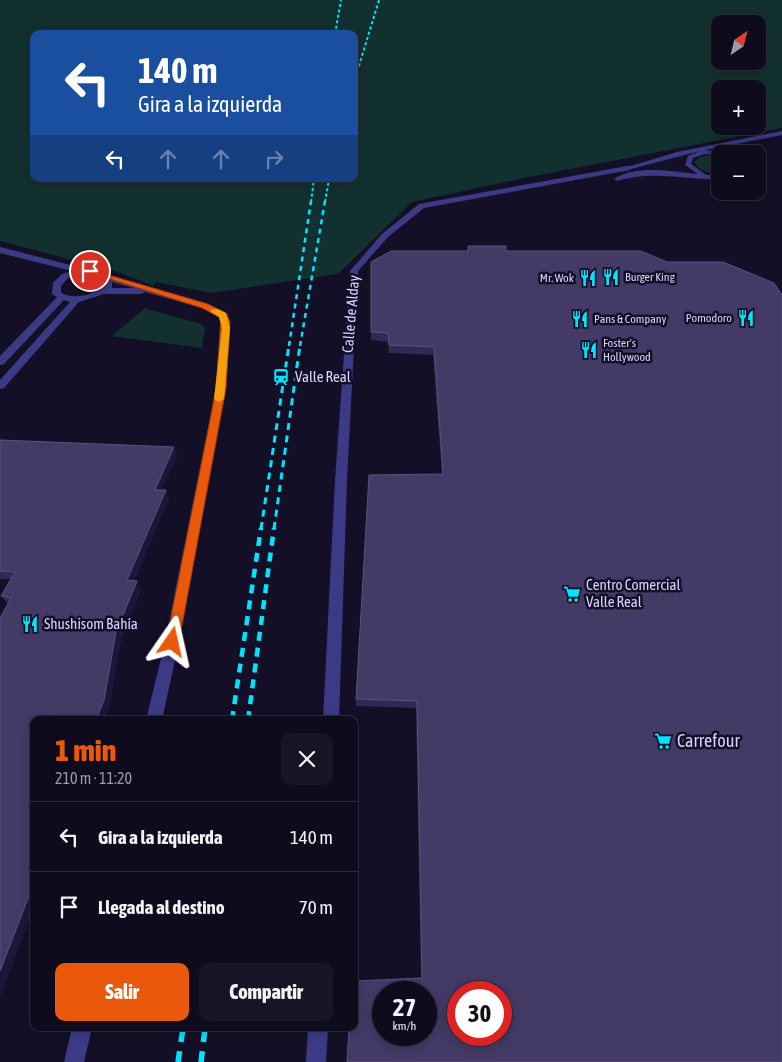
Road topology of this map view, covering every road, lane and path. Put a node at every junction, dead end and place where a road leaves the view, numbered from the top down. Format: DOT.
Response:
graph roads {
  1 [pos="782,133"];
  2 [pos="699,153"];
  3 [pos="711,153"];
  4 [pos="677,154"];
  5 [pos="627,168"];
  6 [pos="692,169"];
  7 [pos="711,175"];
  8 [pos="711,177"];
  9 [pos="617,179"];
  10 [pos="0,250"];
  11 [pos="39,260"];
  12 [pos="82,271"];
  13 [pos="108,278"];
  14 [pos="59,281"];
  15 [pos="102,291"];
  16 [pos="151,291"];
  17 [pos="62,297"];
  18 [pos="78,299"];
  19 [pos="0,362"];
  20 [pos="0,386"];
  21 [pos="155,716"];
  22 [pos="331,716"];
  23 [pos="81,1031"];
  24 [pos="318,1031"];
  25 [pos="74,1062"];
  26 [pos="316,1062"];
  1 -- 4 [label="lane"];
  2 -- 3 [label="lane"];
  2 -- 4 [label="lane"];
  2 -- 6 [label="lane"];
  4 -- 5 [label="lane"];
  5 -- 6 [label="lane"];
  5 -- 22 [label="street, Calle de Alday"];
  6 -- 7 [label="lane"];
  8 -- 9 [label="lane"];
  10 -- 11 [label="street"];
  11 -- 12 [label="street"];
  11 -- 14 [label="street"];
  12 -- 13 [label="street"];
  12 -- 14 [label="street"];
  13 -- 15 [label="street"];
  13 -- 16 [label="street"];
  14 -- 17 [label="street"];
  15 -- 16 [label="street"];
  15 -- 18 [label="street"];
  16 -- 21 [label="street"];
  17 -- 18 [label="street"];
  17 -- 19 [label="street"];
  18 -- 20 [label="street"];
  23 -- 25 [label="street"];
  24 -- 26 [label="street"];
}
